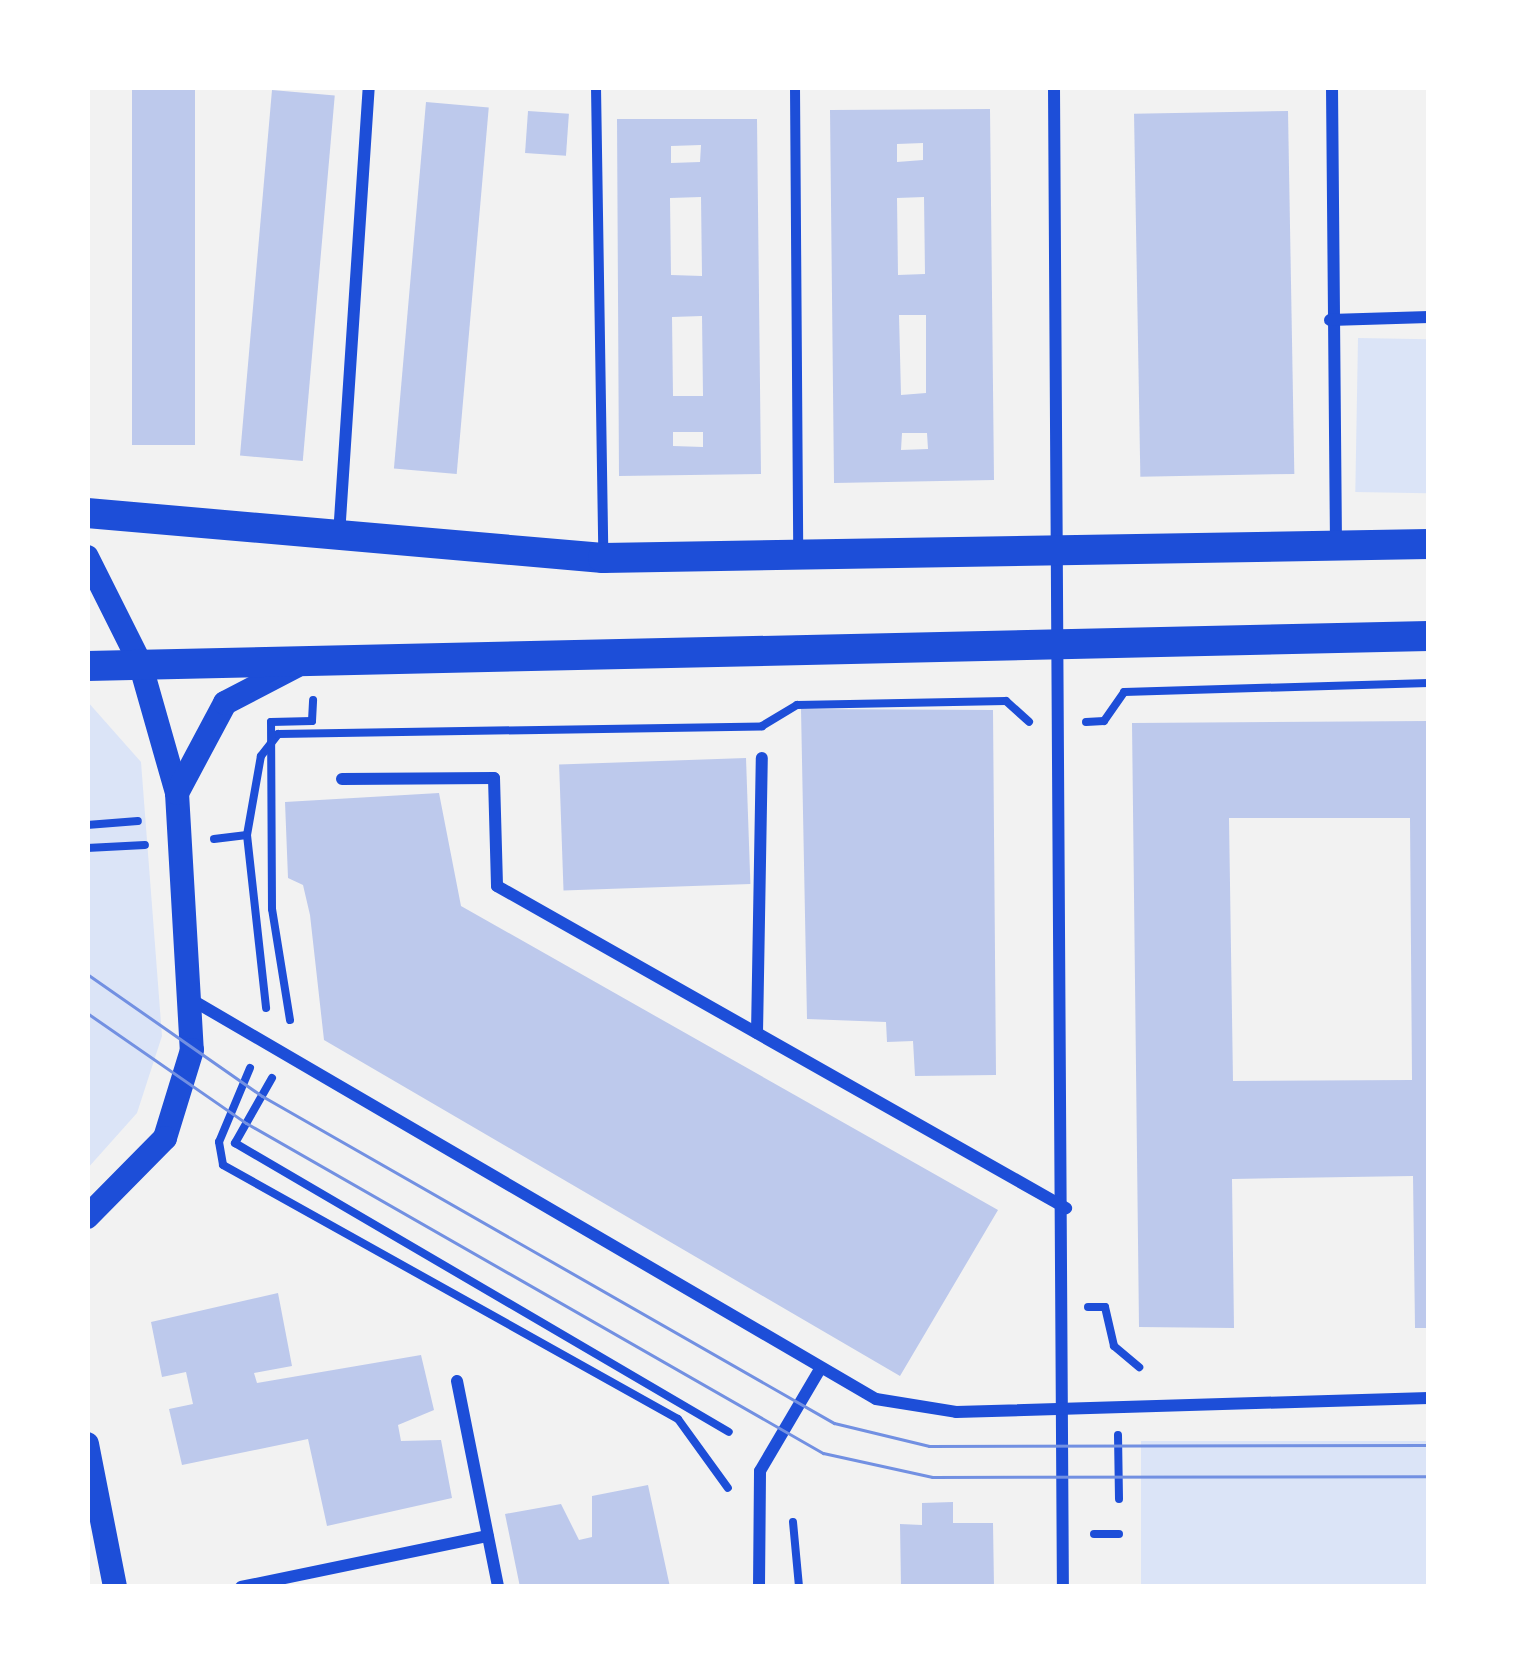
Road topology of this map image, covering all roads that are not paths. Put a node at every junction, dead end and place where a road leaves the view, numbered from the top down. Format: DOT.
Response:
graph roads {
  1 [pos="369,87"];
  2 [pos="596,87"];
  3 [pos="795,87"];
  4 [pos="1054,87"];
  5 [pos="1332,87"];
  6 [pos="1429,317"];
  7 [pos="1330,320"];
  8 [pos="87,512"];
  9 [pos="339,540"];
  10 [pos="1429,544"];
  11 [pos="1336,545"];
  12 [pos="1056,549"];
  13 [pos="87,557"];
  14 [pos="799,557"];
  15 [pos="603,558"];
  16 [pos="1429,636"];
  17 [pos="1060,643"];
  18 [pos="316,659"];
  19 [pos="140,663"];
  20 [pos="87,665"];
  21 [pos="762,758"];
  22 [pos="342,779"];
  23 [pos="177,793"];
  24 [pos="192,1000"];
  25 [pos="757,1033"];
  26 [pos="1066,1208"];
  27 [pos="87,1217"];
  28 [pos="820,1369"];
  29 [pos="458,1381"];
  30 [pos="1429,1398"];
  31 [pos="1066,1408"];
  32 [pos="87,1444"];
  33 [pos="488,1536"];
  34 [pos="115,1587"];
  35 [pos="242,1587"];
  36 [pos="498,1587"];
  37 [pos="759,1587"];
  38 [pos="1063,1587"];
  1 -- 9 [label="street"];
  2 -- 15 [label="street"];
  3 -- 14 [label="street"];
  4 -- 12 [label="street"];
  5 -- 7 [label="street"];
  6 -- 7 [label="street"];
  7 -- 11 [label="street"];
  8 -- 9 [label="main road"];
  9 -- 15 [label="main road"];
  10 -- 11 [label="main road"];
  11 -- 12 [label="main road"];
  12 -- 14 [label="main road"];
  12 -- 17 [label="street"];
  13 -- 19 [label="main road"];
  14 -- 15 [label="main road"];
  16 -- 17 [label="main road"];
  17 -- 18 [label="main road"];
  17 -- 26 [label="street"];
  18 -- 19 [label="main road"];
  18 -- 23 [label="main road"];
  19 -- 20 [label="main road"];
  19 -- 23 [label="main road"];
  21 -- 25 [label="street"];
  22 -- 25 [label="street"];
  23 -- 24 [label="main road"];
  24 -- 27 [label="main road"];
  24 -- 28 [label="street"];
  25 -- 26 [label="street"];
  26 -- 31 [label="street"];
  28 -- 31 [label="street"];
  28 -- 37 [label="street"];
  29 -- 33 [label="street"];
  30 -- 31 [label="street"];
  31 -- 38 [label="street"];
  32 -- 34 [label="main road"];
  33 -- 35 [label="street"];
  33 -- 36 [label="street"];
}
